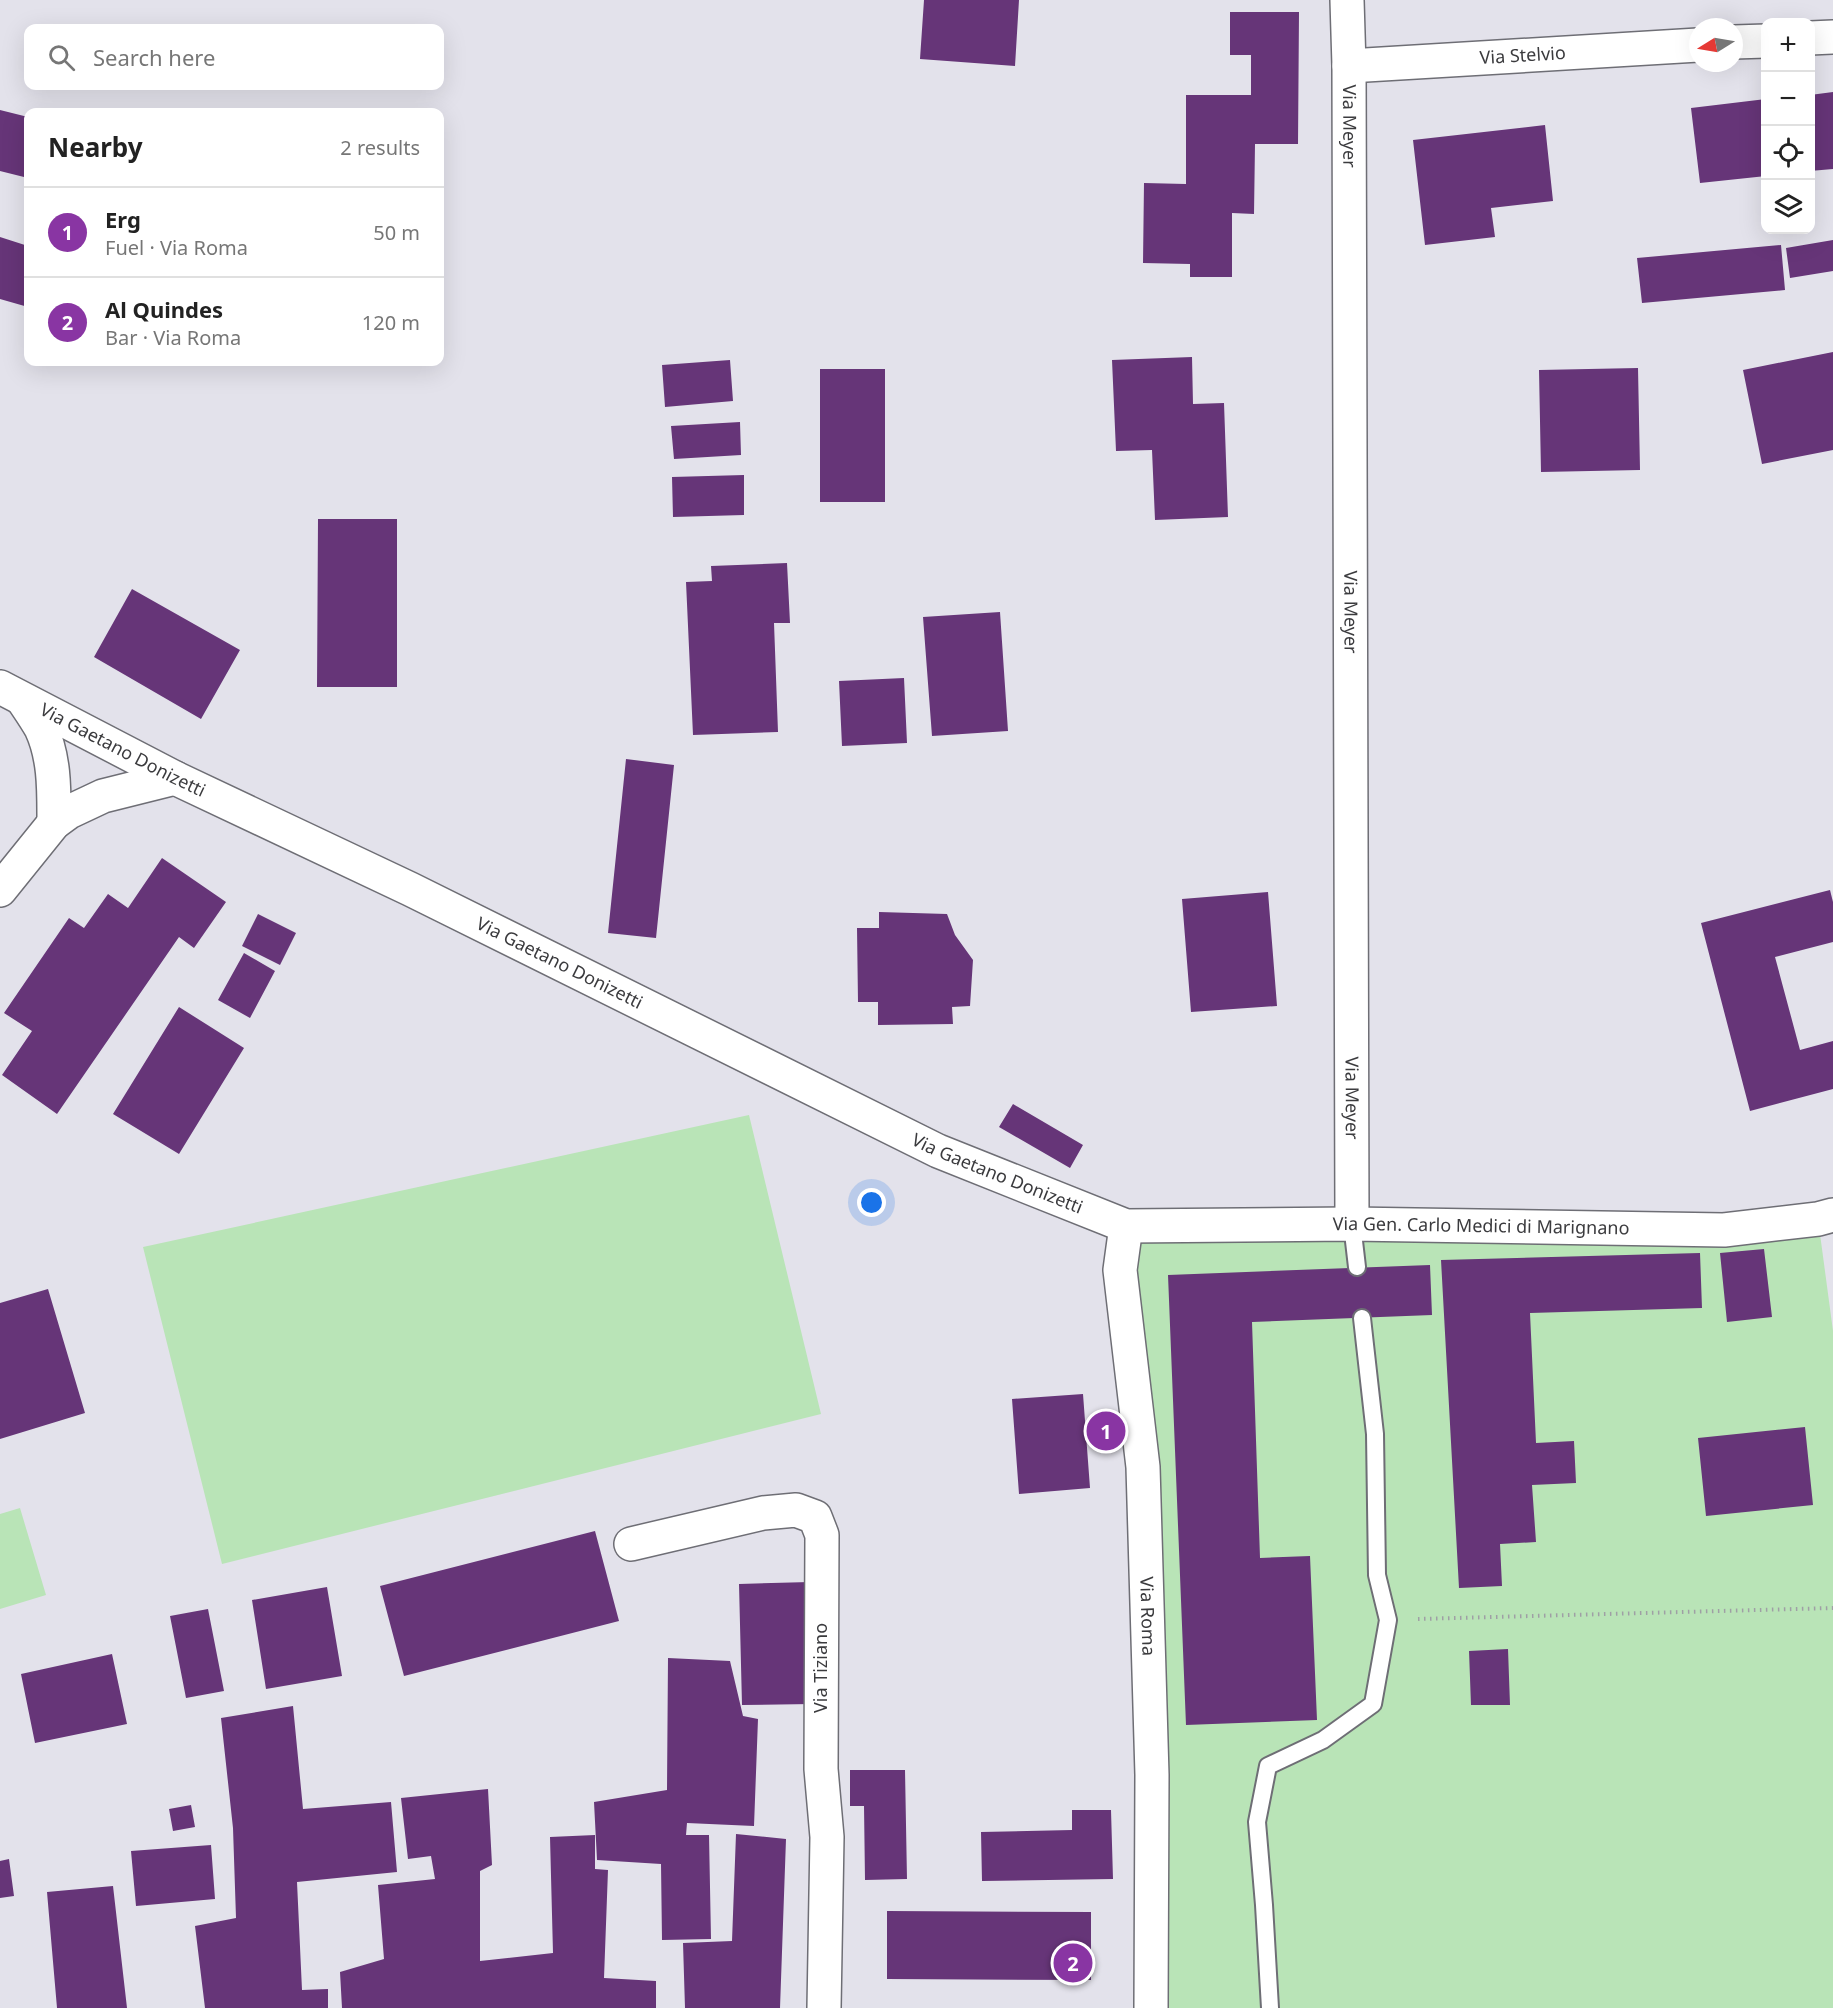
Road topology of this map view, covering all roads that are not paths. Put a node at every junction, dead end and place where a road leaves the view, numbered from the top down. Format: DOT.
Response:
graph roads {
  1 [pos="1347,0"];
  2 [pos="1833,37"];
  3 [pos="1815,38"];
  4 [pos="1761,41"];
  5 [pos="1743,42"];
  6 [pos="1689,46"];
  7 [pos="1349,66"];
  8 [pos="11,693"];
  9 [pos="175,778"];
  10 [pos="54,823"];
  11 [pos="0,890"];
  12 [pos="1833,1215"];
  13 [pos="1352,1224"];
  14 [pos="1126,1226"];
  15 [pos="1357,1267"];
  16 [pos="1362,1318"];
  17 [pos="631,1544"];
  18 [pos="824,2008"];
  19 [pos="1150,2008"];
  20 [pos="1270,2008"];
  1 -- 7 [label="street, Via Meyer"];
  2 -- 3 [label="street"];
  4 -- 5 [label="street"];
  6 -- 7 [label="street, Via Stelvio"];
  7 -- 13 [label="street, Via Meyer"];
  8 -- 9 [label="street, Via Gaetano Donizetti"];
  8 -- 10 [label="street"];
  9 -- 10 [label="street"];
  9 -- 14 [label="street, Via Gaetano Donizetti"];
  10 -- 11 [label="street"];
  12 -- 13 [label="street, Via Gen. Carlo Medici di Marignano"];
  13 -- 14 [label="street, Via Gen. Carlo Medici di Marignano"];
  13 -- 15 [label="lane"];
  14 -- 19 [label="street, Via Roma"];
  16 -- 20 [label="lane"];
  17 -- 18 [label="street, Via Tiziano"];
}
